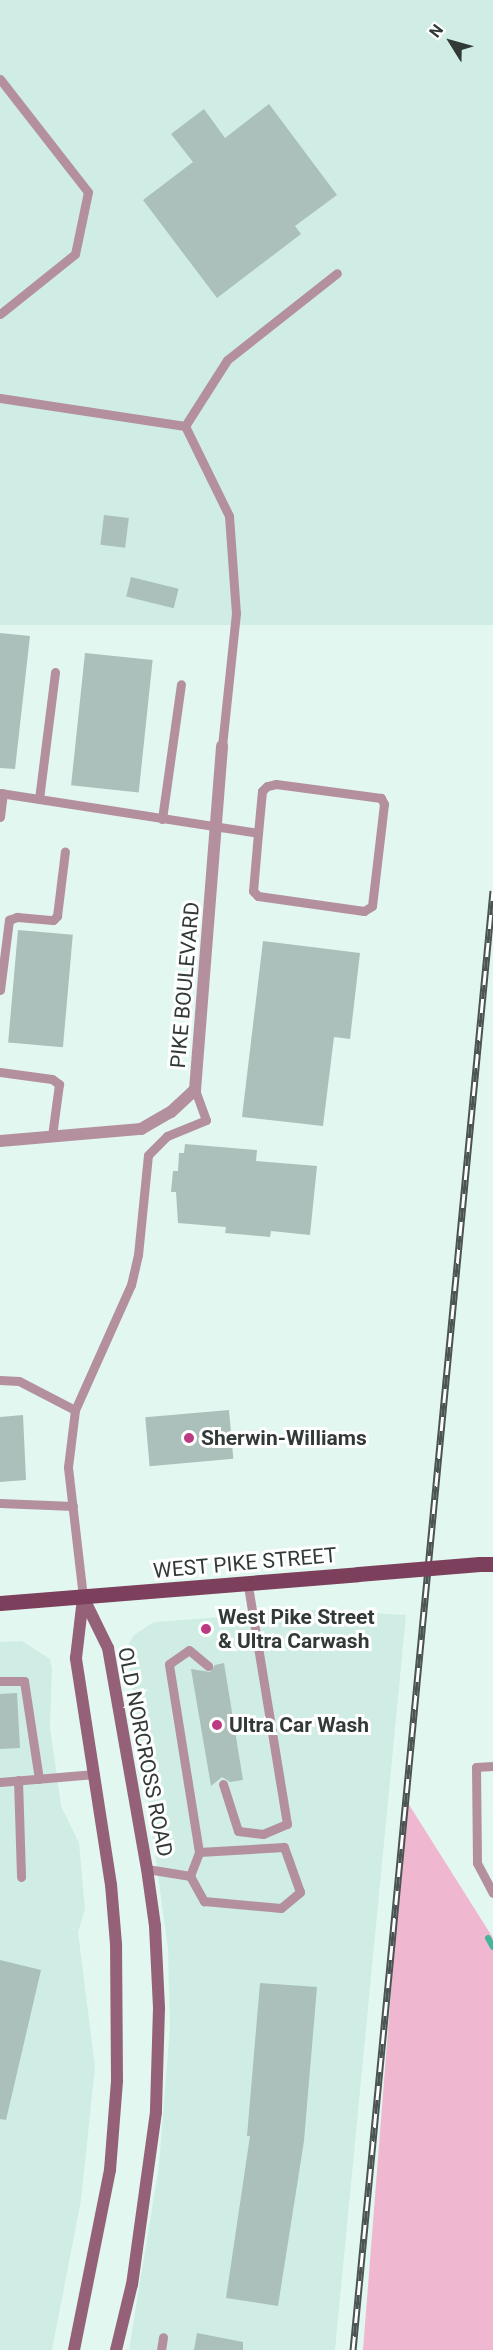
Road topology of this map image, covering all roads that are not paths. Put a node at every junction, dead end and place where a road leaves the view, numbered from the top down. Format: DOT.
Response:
graph roads {
  1 [pos="0,79"];
  2 [pos="337,273"];
  3 [pos="0,314"];
  4 [pos="0,398"];
  5 [pos="185,426"];
  6 [pos="55,672"];
  7 [pos="181,684"];
  8 [pos="222,746"];
  9 [pos="1,793"];
  10 [pos="39,799"];
  11 [pos="0,817"];
  12 [pos="162,819"];
  13 [pos="219,829"];
  14 [pos="258,833"];
  15 [pos="65,851"];
  16 [pos="0,990"];
  17 [pos="0,1072"];
  18 [pos="195,1090"];
  19 [pos="52,1136"];
  20 [pos="0,1141"];
  21 [pos="0,1380"];
  22 [pos="75,1410"];
  23 [pos="0,1503"];
  24 [pos="73,1506"];
  25 [pos="487,1564"];
  26 [pos="247,1581"];
  27 [pos="83,1597"];
  28 [pos="0,1603"];
  29 [pos="208,1666"];
  30 [pos="0,1681"];
  31 [pos="493,1766"];
  32 [pos="95,1774"];
  33 [pos="39,1779"];
  34 [pos="18,1780"];
  35 [pos="0,1782"];
  36 [pos="223,1784"];
  37 [pos="199,1852"];
  38 [pos="147,1869"];
  39 [pos="190,1875"];
  40 [pos="21,1877"];
  41 [pos="493,1893"];
  42 [pos="163,2337"];
  43 [pos="74,2350"];
  44 [pos="116,2350"];
  45 [pos="161,2350"];
  1 -- 3 [label="lane"];
  2 -- 5 [label="lane"];
  4 -- 5 [label="lane"];
  5 -- 8 [label="lane"];
  6 -- 10 [label="lane"];
  7 -- 12 [label="lane"];
  8 -- 13 [label="street, PIKE BOULEVARD"];
  9 -- 10 [label="lane"];
  9 -- 11 [label="lane"];
  10 -- 12 [label="lane"];
  12 -- 13 [label="lane"];
  13 -- 14 [label="lane"];
  13 -- 18 [label="street, PIKE BOULEVARD"];
  14 -- 14 [label="lane"];
  15 -- 16 [label="lane"];
  17 -- 19 [label="lane"];
  18 -- 19 [label="street, PIKE BOULEVARD"];
  18 -- 22 [label="lane"];
  19 -- 20 [label="street, PIKE BOULEVARD"];
  21 -- 22 [label="lane"];
  22 -- 24 [label="lane"];
  23 -- 24 [label="lane"];
  24 -- 27 [label="lane"];
  25 -- 26 [label="main road, WEST PIKE STREET, bridge"];
  26 -- 27 [label="main road, WEST PIKE STREET"];
  26 -- 36 [label="lane"];
  27 -- 28 [label="main road, WEST PIKE STREET"];
  27 -- 32 [label="main road"];
  27 -- 38 [label="main road, OLD NORCROSS ROAD"];
  29 -- 37 [label="lane"];
  30 -- 33 [label="lane"];
  31 -- 41 [label="lane"];
  32 -- 33 [label="lane"];
  32 -- 43 [label="main road"];
  33 -- 34 [label="lane"];
  34 -- 35 [label="lane"];
  34 -- 40 [label="lane"];
  37 -- 39 [label="lane"];
  37 -- 39 [label="lane"];
  38 -- 39 [label="lane"];
  38 -- 44 [label="main road, OLD NORCROSS ROAD"];
  42 -- 45 [label="lane"];
}
